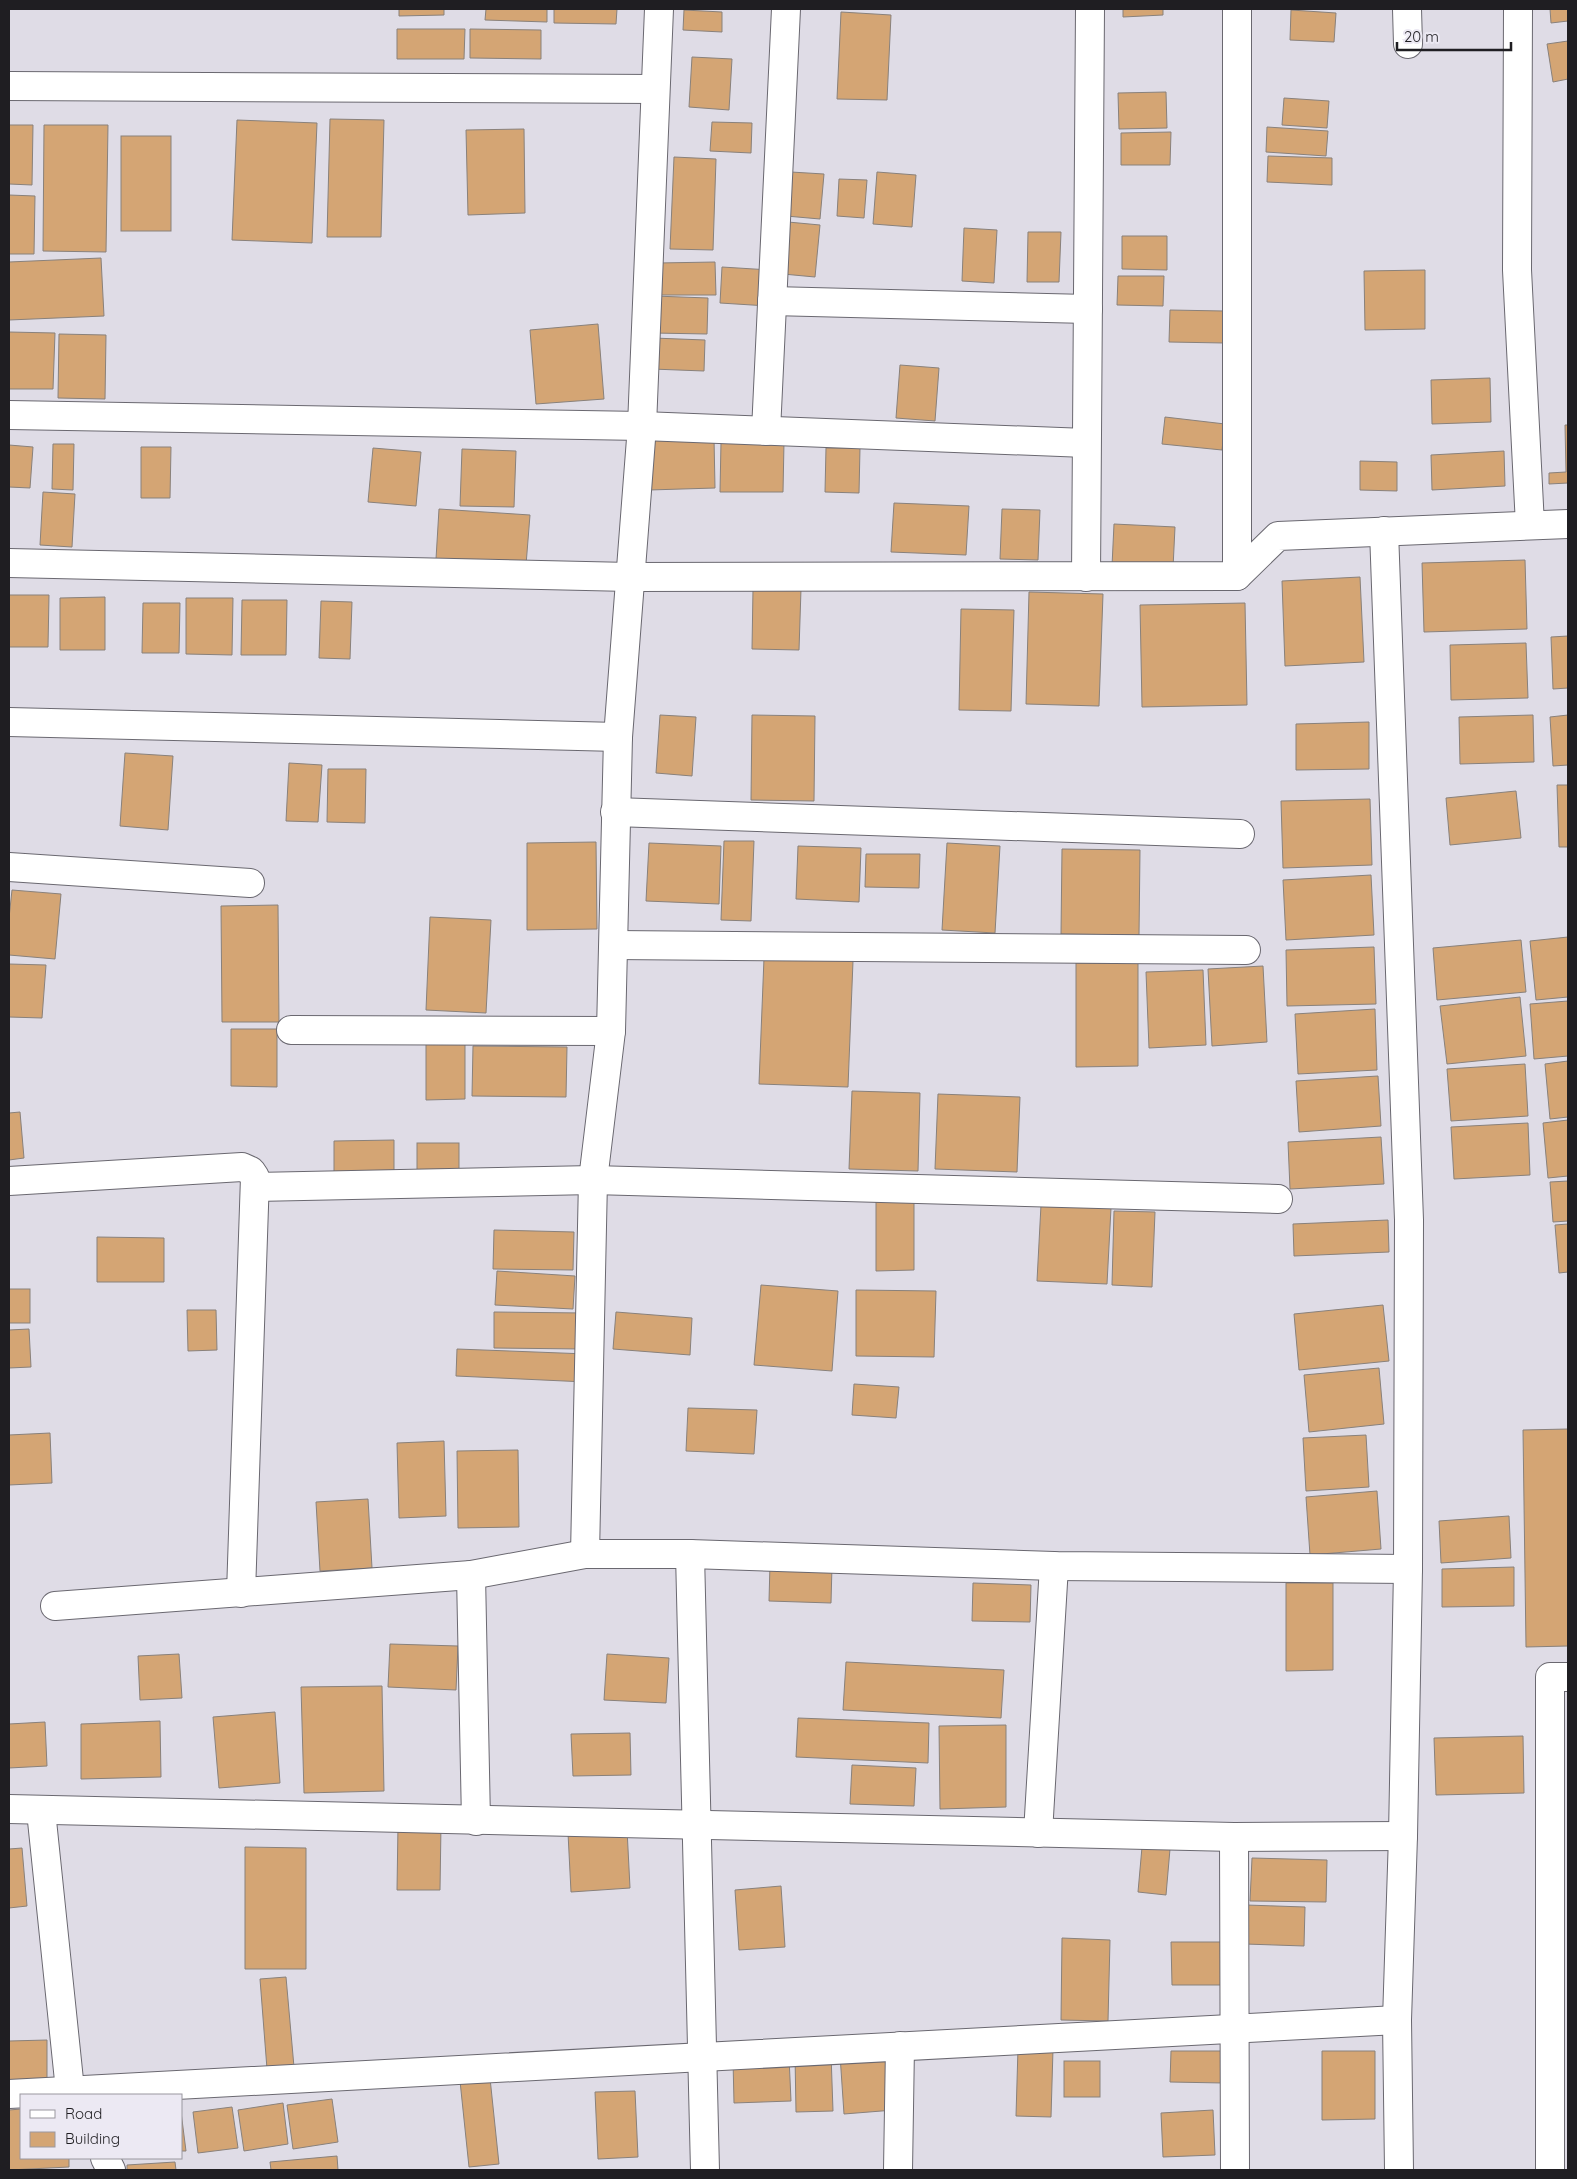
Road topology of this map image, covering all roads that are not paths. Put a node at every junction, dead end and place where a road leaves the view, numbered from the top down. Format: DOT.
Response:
graph roads {
  1 [pos="659,9"];
  2 [pos="786,9"];
  3 [pos="1090,9"];
  4 [pos="1237,9"];
  5 [pos="1407,9"];
  6 [pos="1518,9"];
  7 [pos="1408,44"];
  8 [pos="9,86"];
  9 [pos="655,89"];
  10 [pos="772,301"];
  11 [pos="1088,309"];
  12 [pos="9,414"];
  13 [pos="642,426"];
  14 [pos="766,431"];
  15 [pos="1086,443"];
  16 [pos="1568,524"];
  17 [pos="1530,525"];
  18 [pos="1384,531"];
  19 [pos="9,563"];
  20 [pos="1237,576"];
  21 [pos="630,577"];
  22 [pos="1086,577"];
  23 [pos="9,722"];
  24 [pos="618,737"];
  25 [pos="616,812"];
  26 [pos="1240,834"];
  27 [pos="9,867"];
  28 [pos="250,883"];
  29 [pos="614,945"];
  30 [pos="1246,950"];
  31 [pos="291,1030"];
  32 [pos="611,1031"];
  33 [pos="9,1180"];
  34 [pos="593,1180"];
  35 [pos="255,1187"];
  36 [pos="1278,1199"];
  37 [pos="584,1554"];
  38 [pos="690,1554"];
  39 [pos="1054,1566"];
  40 [pos="1408,1569"];
  41 [pos="471,1575"];
  42 [pos="241,1593"];
  43 [pos="55,1606"];
  44 [pos="1568,1676"];
  45 [pos="9,1809"];
  46 [pos="41,1811"];
  47 [pos="476,1821"];
  48 [pos="697,1825"];
  49 [pos="1038,1833"];
  50 [pos="1403,1836"];
  51 [pos="1234,1837"];
  52 [pos="1397,2020"];
  53 [pos="1235,2028"];
  54 [pos="900,2046"];
  55 [pos="702,2057"];
  56 [pos="72,2093"];
  57 [pos="9,2094"];
  58 [pos="105,2159"];
  59 [pos="111,2170"];
  60 [pos="705,2170"];
  61 [pos="898,2170"];
  62 [pos="1235,2170"];
  63 [pos="1399,2170"];
  64 [pos="1550,2170"];
  1 -- 9 [label="street"];
  2 -- 10 [label="street"];
  3 -- 11 [label="street"];
  4 -- 20 [label="street"];
  5 -- 7 [label="street"];
  6 -- 17 [label="street"];
  8 -- 9 [label="street"];
  9 -- 13 [label="street"];
  10 -- 11 [label="street"];
  10 -- 14 [label="street"];
  11 -- 15 [label="street"];
  12 -- 13 [label="street"];
  13 -- 14 [label="street"];
  13 -- 21 [label="street"];
  14 -- 15 [label="street"];
  15 -- 22 [label="street"];
  16 -- 17 [label="street"];
  17 -- 18 [label="street"];
  18 -- 20 [label="street"];
  18 -- 40 [label="street"];
  19 -- 21 [label="street"];
  20 -- 22 [label="street"];
  21 -- 22 [label="street"];
  21 -- 24 [label="street"];
  23 -- 24 [label="street"];
  24 -- 25 [label="street"];
  25 -- 26 [label="street"];
  25 -- 29 [label="street"];
  27 -- 28 [label="street"];
  29 -- 30 [label="street"];
  29 -- 32 [label="street"];
  31 -- 32 [label="street"];
  32 -- 34 [label="street"];
  33 -- 35 [label="street"];
  34 -- 35 [label="street"];
  34 -- 36 [label="street"];
  34 -- 37 [label="street"];
  35 -- 42 [label="street"];
  37 -- 38 [label="street"];
  37 -- 41 [label="street"];
  38 -- 39 [label="street"];
  38 -- 48 [label="street"];
  39 -- 40 [label="street"];
  39 -- 49 [label="street"];
  40 -- 50 [label="street"];
  41 -- 42 [label="street"];
  41 -- 47 [label="street"];
  42 -- 43 [label="street"];
  44 -- 64 [label="street"];
  45 -- 46 [label="street"];
  46 -- 47 [label="street"];
  46 -- 56 [label="street"];
  47 -- 48 [label="street"];
  48 -- 49 [label="street"];
  48 -- 55 [label="street"];
  49 -- 51 [label="street"];
  50 -- 51 [label="street"];
  50 -- 52 [label="street"];
  51 -- 53 [label="street"];
  52 -- 53 [label="street"];
  52 -- 63 [label="street"];
  53 -- 54 [label="street"];
  53 -- 62 [label="street"];
  54 -- 55 [label="street"];
  54 -- 61 [label="street"];
  55 -- 56 [label="street"];
  55 -- 60 [label="street"];
  56 -- 57 [label="street"];
  58 -- 59 [label="street"];
}
